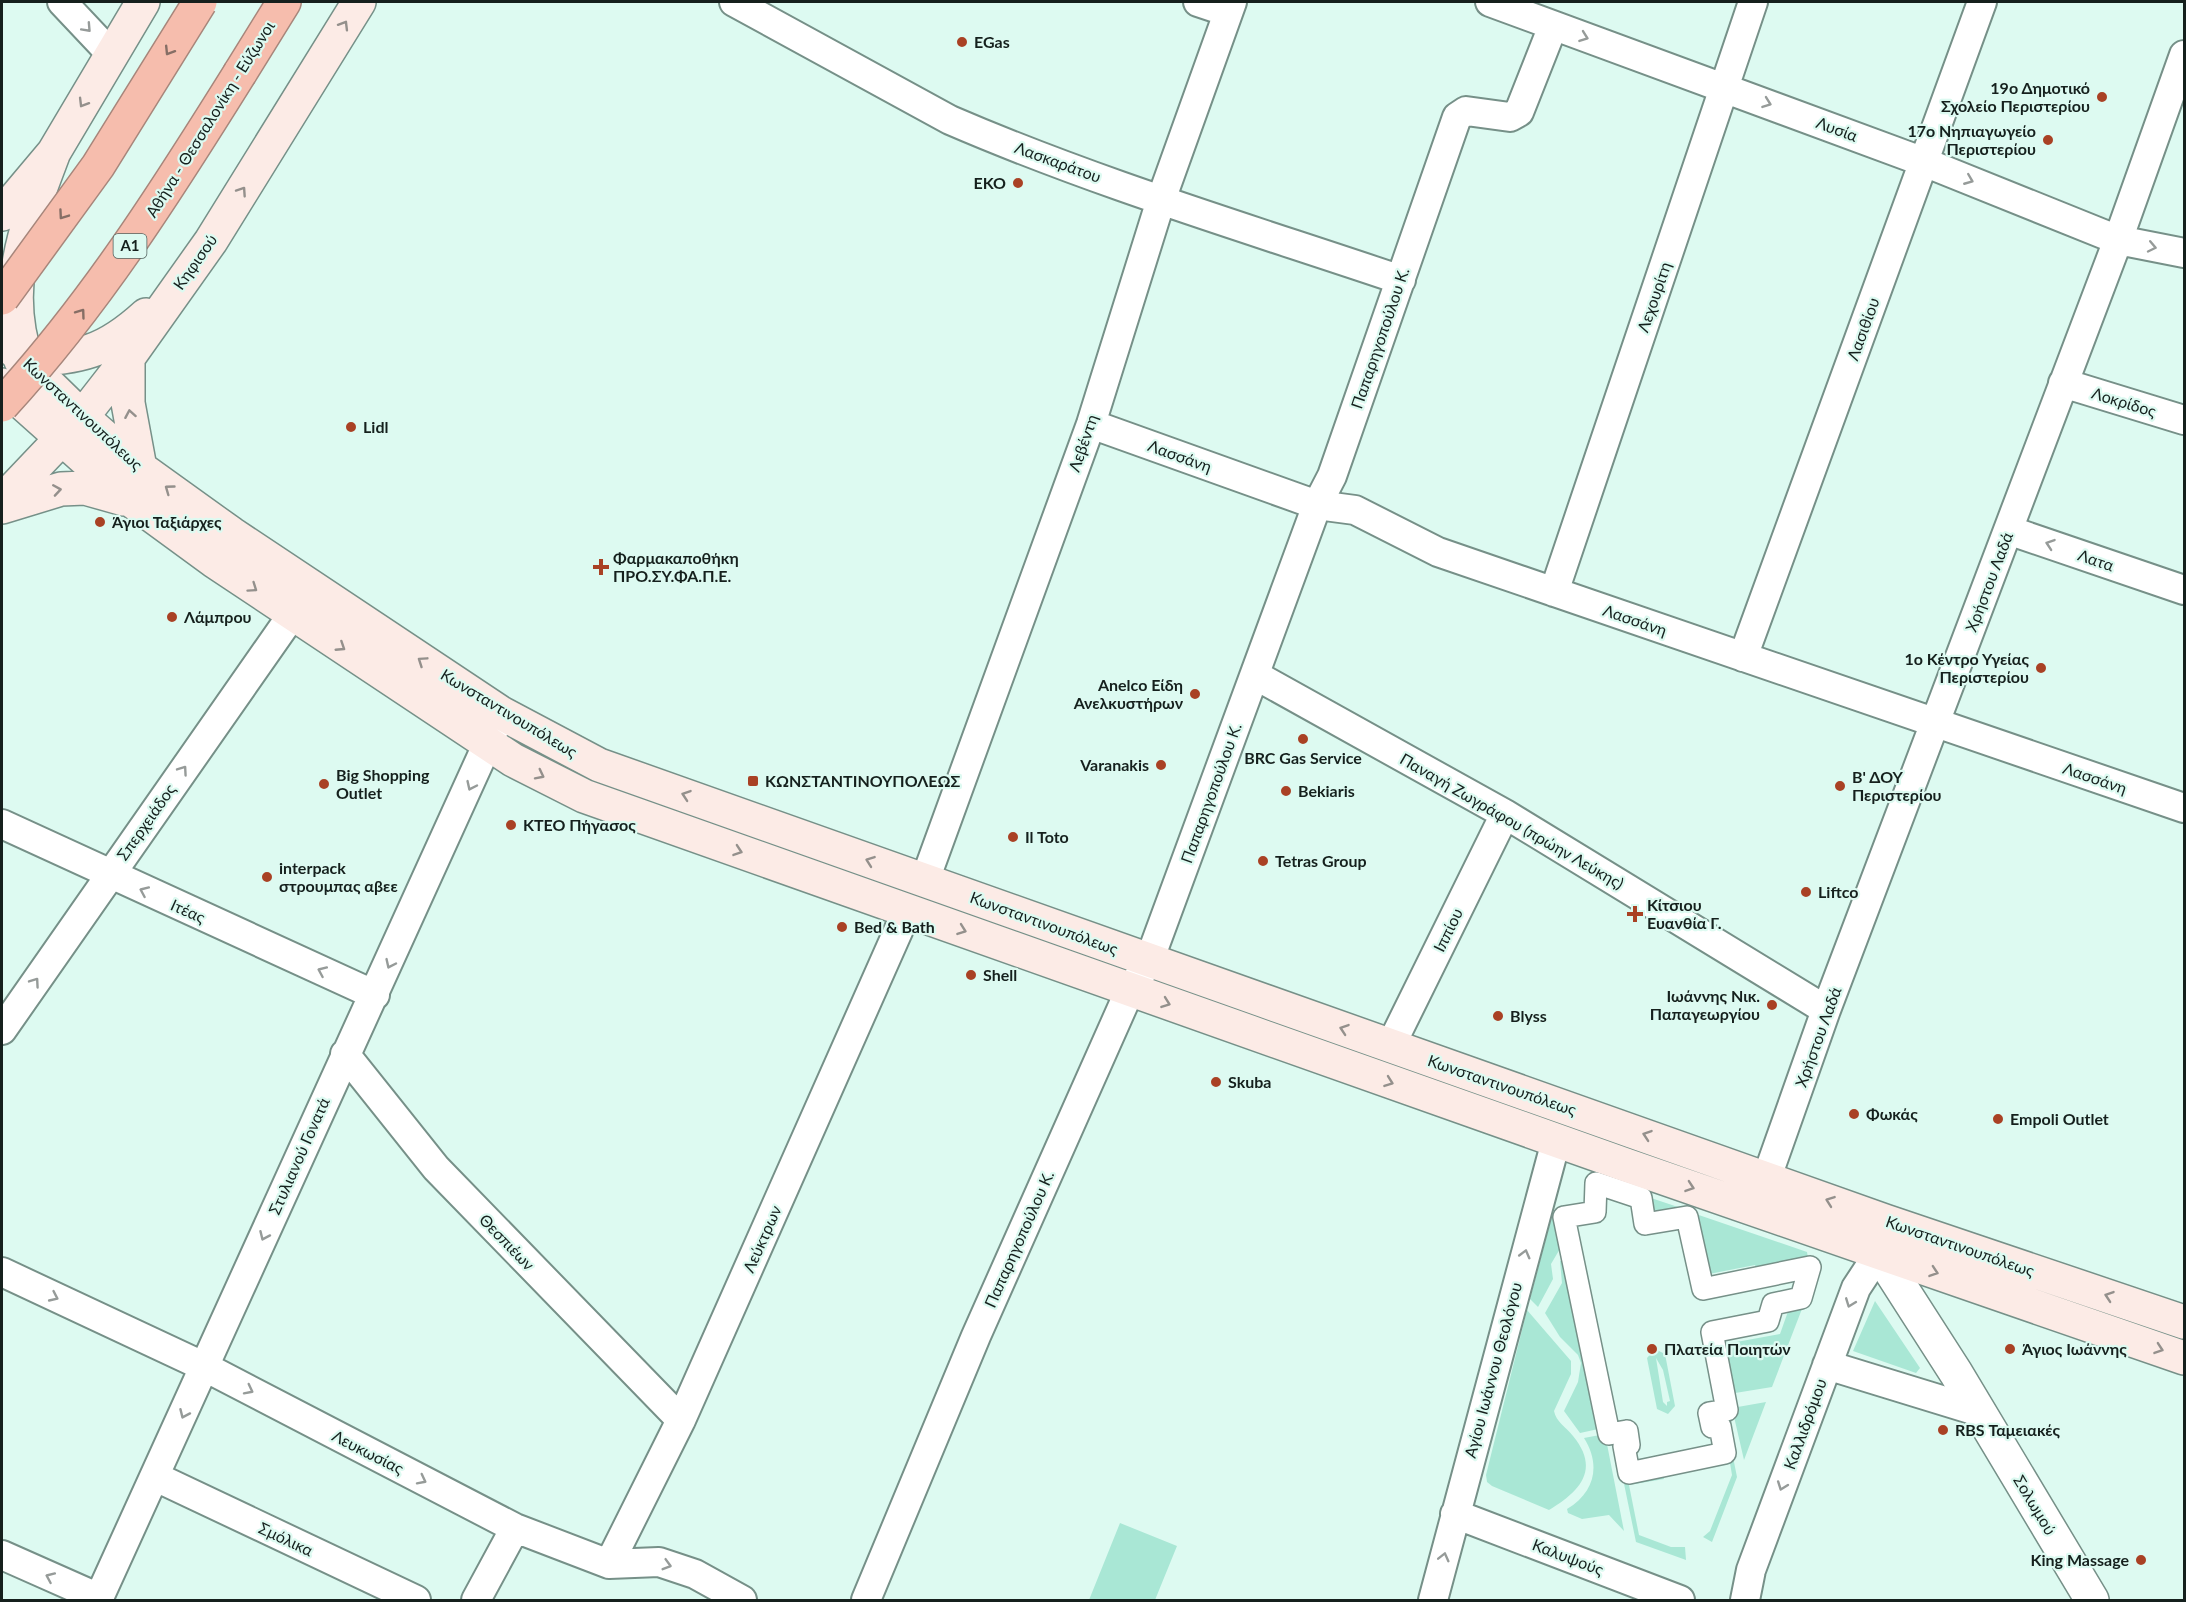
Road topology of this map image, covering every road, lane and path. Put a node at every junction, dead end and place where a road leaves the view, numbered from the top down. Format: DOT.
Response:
graph roads {
  1 [pos="62,2"];
  2 [pos="143,2"];
  3 [pos="200,2"];
  4 [pos="284,2"];
  5 [pos="358,2"];
  6 [pos="734,2"];
  7 [pos="1198,2"];
  8 [pos="1490,2"];
  9 [pos="1753,2"];
  10 [pos="1982,2"];
  11 [pos="1230,7"];
  12 [pos="1544,15"];
  13 [pos="112,55"];
  14 [pos="2184,55"];
  15 [pos="1725,87"];
  16 [pos="54,152"];
  17 [pos="1924,162"];
  18 [pos="1161,200"];
  19 [pos="5,208"];
  20 [pos="2118,240"];
  21 [pos="2184,254"];
  22 [pos="189,271"];
  23 [pos="1401,280"];
  24 [pos="2,298"];
  25 [pos="2,339"];
  26 [pos="128,358"];
  27 [pos="14,362"];
  28 [pos="2063,383"];
  29 [pos="2,385"];
  30 [pos="2,405"];
  31 [pos="2184,420"];
  32 [pos="1091,424"];
  33 [pos="71,429"];
  34 [pos="140,468"];
  35 [pos="2,501"];
  36 [pos="132,501"];
  37 [pos="1317,505"];
  38 [pos="2,507"];
  39 [pos="2008,530"];
  40 [pos="2184,590"];
  41 [pos="1554,592"];
  42 [pos="292,615"];
  43 [pos="1743,657"];
  44 [pos="1255,675"];
  45 [pos="501,713"];
  46 [pos="1935,724"];
  47 [pos="489,745"];
  48 [pos="2184,808"];
  49 [pos="1505,814"];
  50 [pos="2,824"];
  51 [pos="109,875"];
  52 [pos="925,880"];
  53 [pos="907,910"];
  54 [pos="1149,961"];
  55 [pos="1130,990"];
  56 [pos="375,995"];
  57 [pos="1827,1010"];
  58 [pos="2,1029"];
  59 [pos="1391,1045"];
  60 [pos="345,1054"];
  61 [pos="1556,1141"];
  62 [pos="1767,1177"];
  63 [pos="1885,1221"];
  64 [pos="1879,1253"];
  65 [pos="2,1272"];
  66 [pos="2184,1322"];
  67 [pos="2184,1358"];
  68 [pos="1827,1365"];
  69 [pos="205,1367"];
  70 [pos="1977,1411"];
  71 [pos="681,1420"];
  72 [pos="1609,1434"];
  73 [pos="156,1477"];
  74 [pos="1455,1514"];
  75 [pos="515,1528"];
  76 [pos="2,1555"];
  77 [pos="609,1563"];
  78 [pos="98,1599"];
  79 [pos="416,1600"];
  80 [pos="477,1600"];
  81 [pos="742,1600"];
  82 [pos="866,1600"];
  83 [pos="1432,1600"];
  84 [pos="1680,1600"];
  85 [pos="1745,1600"];
  86 [pos="2092,1600"];
  1 -- 13 [label="street, one-way"];
  2 -- 13 [label="main road"];
  3 -- 24 [label="highway, one-way, bridge"];
  30 -- 4 [label="highway, Αθήνα - Θεσσαλονίκη - Εύζωνοι / Α1, one-way, bridge"];
  22 -- 5 [label="main road, Κηφισού, one-way"];
  6 -- 18 [label="street, Λασκαράτου"];
  7 -- 11 [label="street"];
  8 -- 12 [label="street, Λυσία"];
  9 -- 15 [label="street, Λεχουρίτη"];
  10 -- 17 [label="street, Λασιθίου"];
  11 -- 18 [label="street, Λεβέντη"];
  12 -- 15 [label="street, Λυσία, one-way"];
  12 -- 23 [label="street, Παπαρηγοπούλου Κ."];
  13 -- 16 [label="main road, one-way"];
  14 -- 20 [label="street, Χρήστου Λαδά"];
  15 -- 17 [label="street, Λυσία, one-way"];
  15 -- 41 [label="street, Λεχουρίτη"];
  16 -- 19 [label="main road"];
  16 -- 27 [label="main road"];
  17 -- 20 [label="street, Λυσία, one-way"];
  17 -- 43 [label="street, Λασιθίου"];
  18 -- 23 [label="street, Λασκαράτου"];
  18 -- 32 [label="street, Λεβέντη"];
  20 -- 21 [label="street, Λυσία, one-way"];
  20 -- 28 [label="street, Χρήστου Λαδά"];
  22 -- 26 [label="main road, Κηφισού"];
  22 -- 27 [label="main road"];
  23 -- 37 [label="street, Παπαρηγοπούλου Κ."];
  25 -- 27 [label="main road, Κωνσταντινουπόλεως"];
  26 -- 33 [label="main road, Κηφισού"];
  34 -- 26 [label="main road, one-way"];
  27 -- 33 [label="main road"];
  28 -- 31 [label="street, Λοκρίδος"];
  28 -- 39 [label="street, Χρήστου Λαδά"];
  29 -- 33 [label="main road"];
  32 -- 37 [label="street, Λασσάνη"];
  32 -- 52 [label="street, Λεβέντη"];
  33 -- 34 [label="main road, Κωνσταντινουπόλεως"];
  33 -- 35 [label="main road, Κηφισού"];
  33 -- 36 [label="main road, Κωνσταντινουπόλεως"];
  45 -- 34 [label="main road, Κωνσταντινουπόλεως, one-way"];
  38 -- 36 [label="main road, one-way"];
  36 -- 42 [label="main road, Κωνσταντινουπόλεως, one-way"];
  37 -- 41 [label="street, Λασσάνη"];
  37 -- 44 [label="street, Παπαρηγοπούλου Κ."];
  40 -- 39 [label="street, Λατα, one-way"];
  39 -- 46 [label="street, Χρήστου Λαδά"];
  41 -- 43 [label="street, Λασσάνη"];
  42 -- 47 [label="main road, Κωνσταντινουπόλεως, one-way"];
  51 -- 42 [label="street, Σπερχειάδος, one-way"];
  43 -- 46 [label="street, Λασσάνη"];
  44 -- 49 [label="street, Παναγή Ζωγράφου (πρώην Λεύκης)"];
  44 -- 54 [label="street, Παπαρηγοπούλου Κ."];
  45 -- 47 [label="street, Στυλιανού Γονατά"];
  52 -- 45 [label="main road, Κωνσταντινουπόλεως, one-way"];
  46 -- 48 [label="street, Λασσάνη"];
  46 -- 57 [label="street, Χρήστου Λαδά"];
  47 -- 53 [label="main road, Κωνσταντινουπόλεως, one-way"];
  47 -- 56 [label="street, Στυλιανού Γονατά, one-way"];
  49 -- 57 [label="street, Παναγή Ζωγράφου (πρώην Λεύκης)"];
  49 -- 59 [label="street, Ιππίου"];
  50 -- 51 [label="street, Ιτέας"];
  56 -- 51 [label="street, Ιτέας, one-way"];
  58 -- 51 [label="street, Σπερχειάδος, one-way"];
  52 -- 54 [label="main road, Κωνσταντινουπόλεως"];
  53 -- 55 [label="main road, Κωνσταντινουπόλεως, one-way"];
  53 -- 71 [label="street, Λεύκτρων"];
  54 -- 55 [label="street, Παπαρηγοπούλου Κ."];
  59 -- 54 [label="main road, Κωνσταντινουπόλεως, one-way"];
  55 -- 61 [label="main road, Κωνσταντινουπόλεως, one-way"];
  55 -- 82 [label="street, Παπαρηγοπούλου Κ."];
  56 -- 60 [label="street, Στυλιανού Γονατά"];
  57 -- 62 [label="street, Χρήστου Λαδά"];
  62 -- 59 [label="main road, Κωνσταντινουπόλεως, one-way"];
  60 -- 69 [label="street, Στυλιανού Γονατά, one-way"];
  60 -- 71 [label="street, Θεσπιέων"];
  61 -- 64 [label="main road, Κωνσταντινουπόλεως, one-way"];
  74 -- 61 [label="street, Αγίου Ιωάννου Θεολόγου, one-way"];
  63 -- 62 [label="main road, Κωνσταντινουπόλεως, one-way"];
  63 -- 64 [label="street"];
  66 -- 63 [label="main road, Κωνσταντινουπόλεως, one-way"];
  64 -- 67 [label="main road, Κωνσταντινουπόλεως, one-way"];
  64 -- 68 [label="street, Καλλιδρόμου, one-way"];
  64 -- 70 [label="street, Σολωμού"];
  65 -- 69 [label="street, Λευκωσίας, one-way"];
  68 -- 70 [label="street"];
  68 -- 85 [label="street, Καλλιδρόμου, one-way"];
  69 -- 73 [label="street, Στυλιανού Γονατά, one-way"];
  69 -- 75 [label="street, Λευκωσίας, one-way"];
  70 -- 86 [label="street, Σολωμού"];
  71 -- 77 [label="street, Λεύκτρων"];
  72 -- 72 [label="street"];
  73 -- 78 [label="street, Στυλιανού Γονατά"];
  73 -- 79 [label="street, Σμόλικα"];
  83 -- 74 [label="street, Αγίου Ιωάννου Θεολόγου, one-way"];
  74 -- 84 [label="street, Καλυψούς"];
  75 -- 77 [label="street, Λευκωσίας"];
  75 -- 80 [label="street"];
  78 -- 76 [label="street, one-way"];
  77 -- 81 [label="street, Λευκωσίας, one-way"];
}
